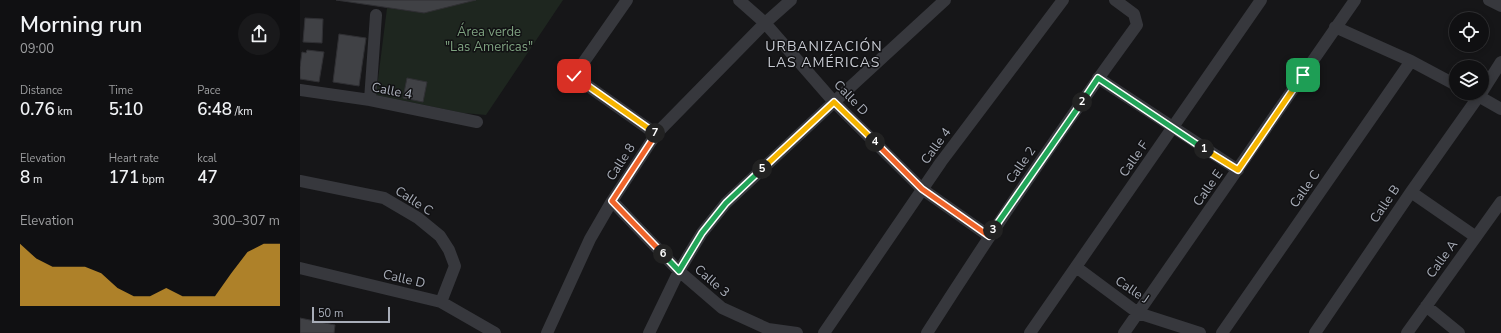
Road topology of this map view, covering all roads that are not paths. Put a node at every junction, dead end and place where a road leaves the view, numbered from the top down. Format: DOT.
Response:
graph roads {
  1 [pos="627,0"];
  2 [pos="739,0"];
  3 [pos="791,0"];
  4 [pos="946,0"];
  5 [pos="1063,0"];
  6 [pos="1115,0"];
  7 [pos="1261,0"];
  8 [pos="1355,0"];
  9 [pos="1489,0"];
  10 [pos="1501,6"];
  11 [pos="376,14"];
  12 [pos="765,23"];
  13 [pos="1335,27"];
  14 [pos="1411,61"];
  15 [pos="1501,62"];
  16 [pos="1098,78"];
  17 [pos="1489,79"];
  18 [pos="1449,80"];
  19 [pos="300,90"];
  20 [pos="370,100"];
  21 [pos="1475,100"];
  22 [pos="1488,100"];
  23 [pos="834,102"];
  24 [pos="1501,109"];
  25 [pos="477,122"];
  26 [pos="1172,128"];
  27 [pos="656,134"];
  28 [pos="1238,170"];
  29 [pos="300,181"];
  30 [pos="922,189"];
  31 [pos="1411,192"];
  32 [pos="612,201"];
  33 [pos="1501,202"];
  34 [pos="989,236"];
  35 [pos="1476,237"];
  36 [pos="300,268"];
  37 [pos="1076,268"];
  38 [pos="679,271"];
  39 [pos="441,302"];
  40 [pos="1426,306"];
  41 [pos="1138,314"];
  42 [pos="495,333"];
  43 [pos="547,333"];
  44 [pos="649,333"];
  45 [pos="797,333"];
  46 [pos="824,333"];
  47 [pos="927,333"];
  48 [pos="1030,333"];
  49 [pos="1124,333"];
  50 [pos="1200,333"];
  51 [pos="1222,333"];
  52 [pos="1315,333"];
  53 [pos="1407,333"];
  54 [pos="1459,333"];
  1 -- 27 [label="street"];
  2 -- 12 [label="street, Calle D"];
  3 -- 12 [label="street, Calle 8"];
  4 -- 23 [label="street"];
  5 -- 30 [label="street, Calle 4"];
  6 -- 16 [label="street, Calle 2"];
  7 -- 26 [label="street, Calle F"];
  8 -- 13 [label="street, Calle E"];
  9 -- 10 [label="street"];
  11 -- 20 [label="street"];
  12 -- 23 [label="street, Calle D"];
  12 -- 27 [label="street, Calle 8"];
  13 -- 14 [label="street"];
  13 -- 28 [label="street, Calle E"];
  14 -- 18 [label="street"];
  14 -- 51 [label="street, Calle C"];
  15 -- 17 [label="street, Calle B"];
  16 -- 26 [label="street"];
  16 -- 34 [label="street, Calle 2"];
  19 -- 20 [label="street, Calle 4"];
  20 -- 25 [label="street, Calle 4"];
  21 -- 31 [label="street, Calle B"];
  22 -- 24 [label="street"];
  23 -- 30 [label="street, Calle D"];
  23 -- 38 [label="street"];
  26 -- 28 [label="street"];
  26 -- 37 [label="street, Calle F"];
  27 -- 32 [label="street, Calle 8"];
  28 -- 41 [label="street, Calle E"];
  29 -- 39 [label="street, Calle C"];
  30 -- 34 [label="street, Calle D"];
  30 -- 46 [label="street, Calle 4"];
  31 -- 35 [label="street"];
  31 -- 52 [label="street, Calle B"];
  32 -- 38 [label="street, Calle 3"];
  32 -- 43 [label="street, Calle 8"];
  33 -- 35 [label="street, Calle A"];
  34 -- 47 [label="street, Calle 2"];
  35 -- 40 [label="street, Calle A"];
  36 -- 39 [label="street, Calle D"];
  37 -- 41 [label="street, Calle J"];
  37 -- 48 [label="street, Calle F"];
  38 -- 44 [label="street"];
  38 -- 45 [label="street, Calle 3"];
  39 -- 42 [label="street, Calle D"];
  40 -- 53 [label="street, Calle A"];
  40 -- 54 [label="street"];
  41 -- 49 [label="street, Calle E"];
  41 -- 50 [label="street, Calle J"];
}
